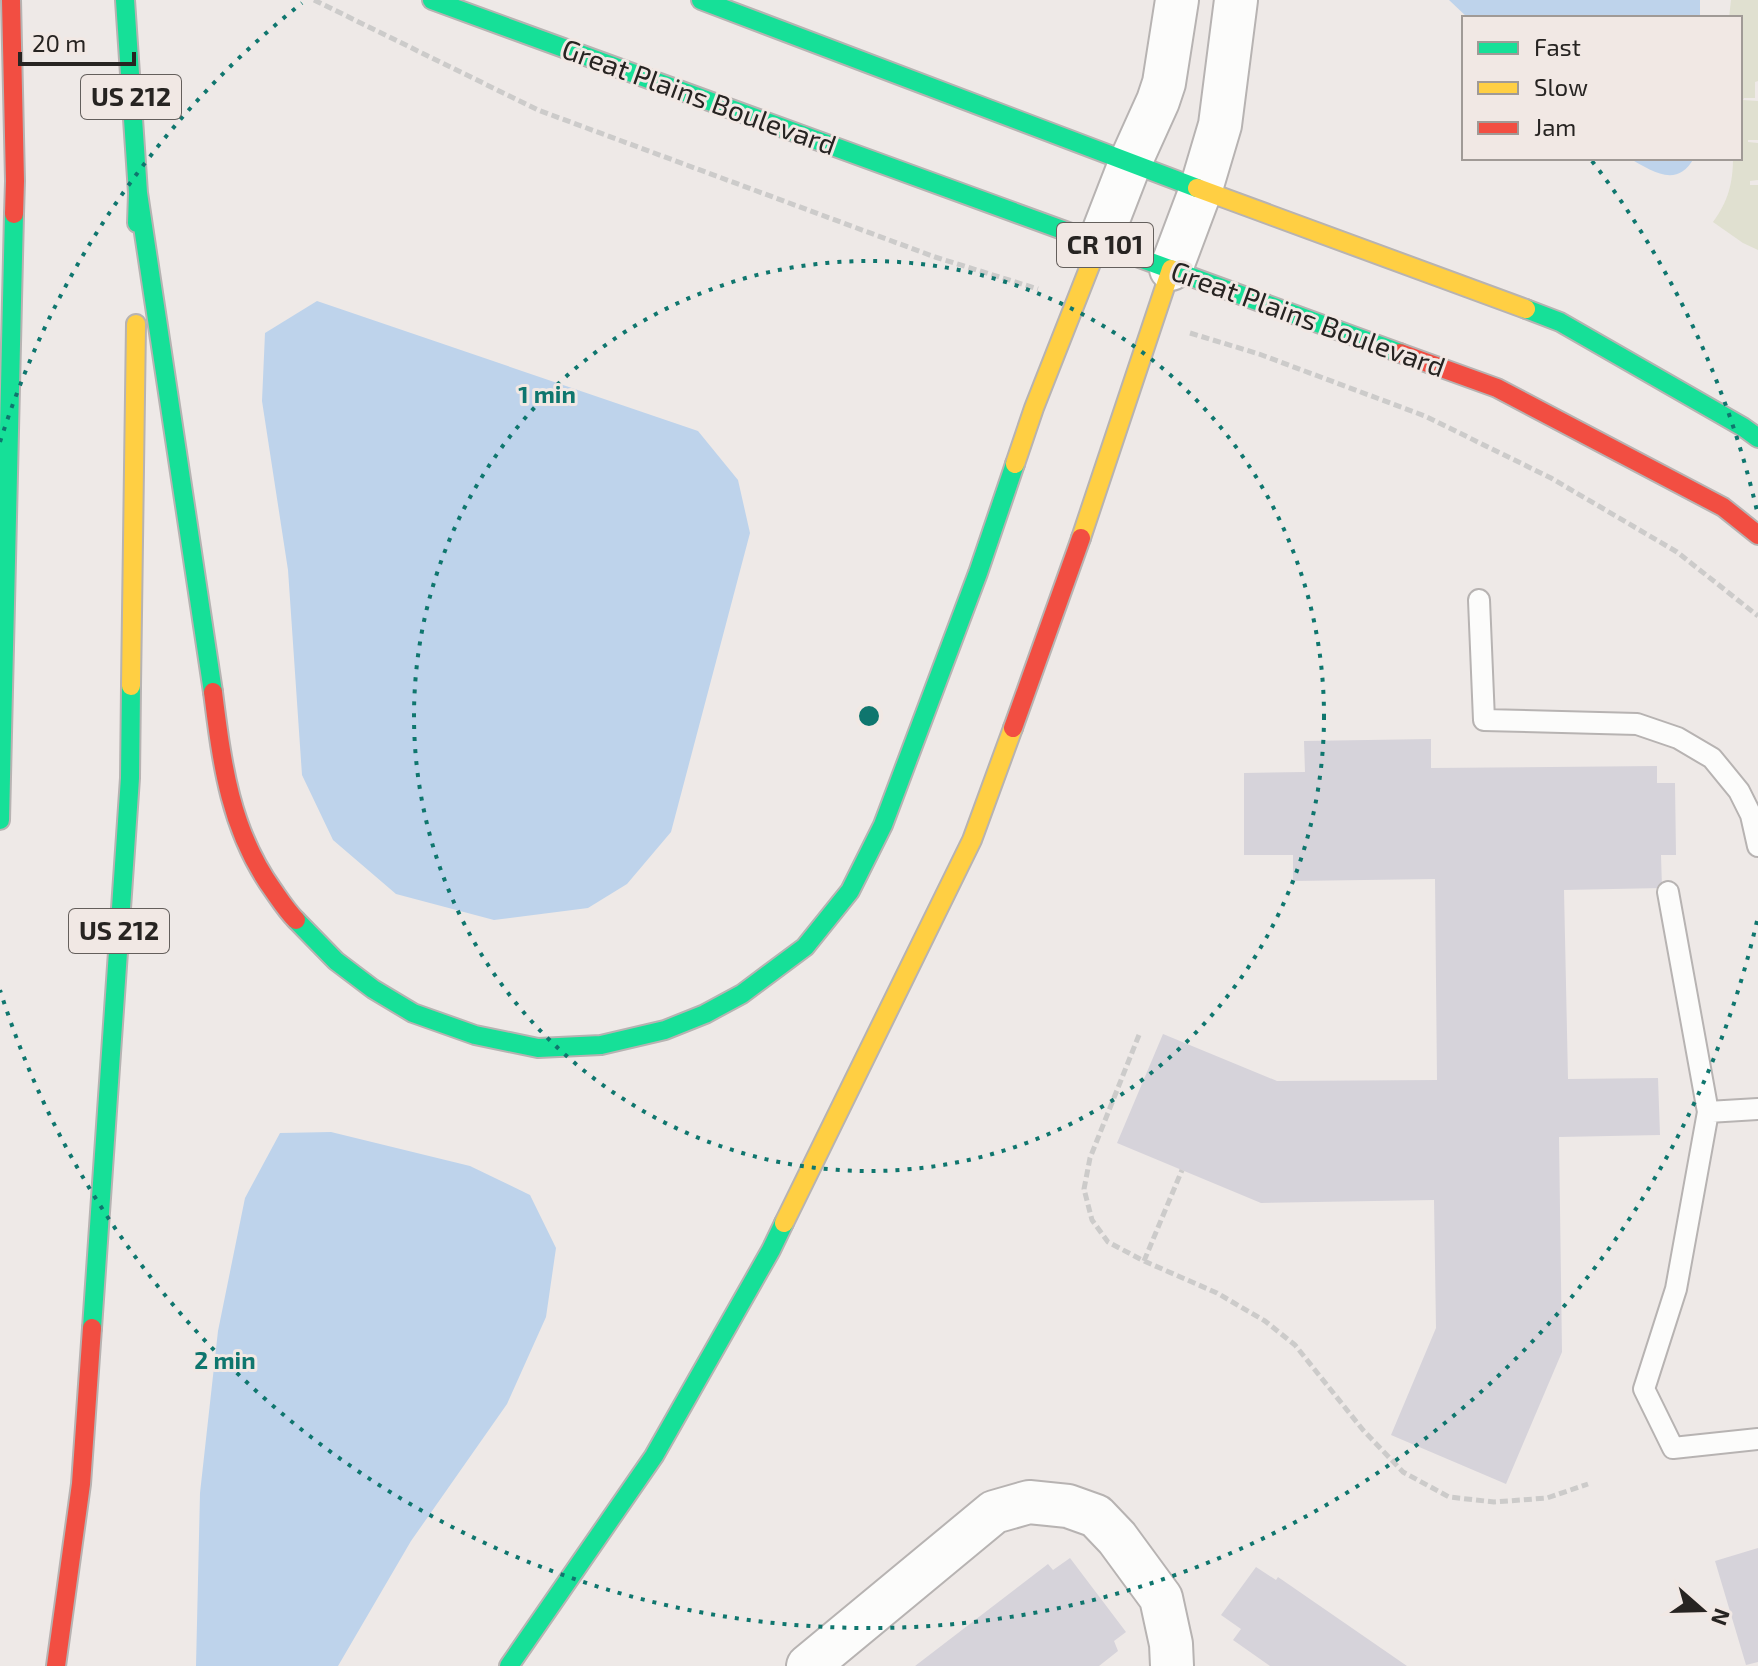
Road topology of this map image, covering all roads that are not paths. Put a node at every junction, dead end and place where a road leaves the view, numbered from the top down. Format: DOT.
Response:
graph roads {
  1 [pos="11,0"];
  2 [pos="125,0"];
  3 [pos="432,0"];
  4 [pos="701,0"];
  5 [pos="1177,0"];
  6 [pos="1236,0"];
  7 [pos="1130,163"];
  8 [pos="1201,189"];
  9 [pos="138,193"];
  10 [pos="1099,243"];
  11 [pos="1171,269"];
  12 [pos="1758,438"];
  13 [pos="1758,535"];
  14 [pos="1479,600"];
  15 [pos="0,820"];
  16 [pos="1758,846"];
  17 [pos="1668,892"];
  18 [pos="1758,1109"];
  19 [pos="1708,1112"];
  20 [pos="1758,1439"];
  21 [pos="56,1666"];
  22 [pos="509,1666"];
  23 [pos="808,1666"];
  24 [pos="1172,1666"];
  1 -- 15 [label="main road"];
  2 -- 9 [label="main road, US 212"];
  3 -- 10 [label="main road, Great Plains Boulevard / CR 101"];
  4 -- 7 [label="main road"];
  5 -- 7 [label="street"];
  6 -- 8 [label="street"];
  7 -- 8 [label="main road"];
  7 -- 10 [label="street"];
  8 -- 11 [label="street"];
  8 -- 12 [label="main road"];
  9 -- 10 [label="main road"];
  9 -- 21 [label="main road, US 212"];
  10 -- 11 [label="main road, Great Plains Boulevard / CR 101"];
  11 -- 13 [label="main road, Great Plains Boulevard / CR 101"];
  11 -- 22 [label="main road"];
  14 -- 16 [label="lane"];
  17 -- 19 [label="lane"];
  18 -- 19 [label="lane"];
  19 -- 20 [label="lane"];
  23 -- 24 [label="street"];
}
